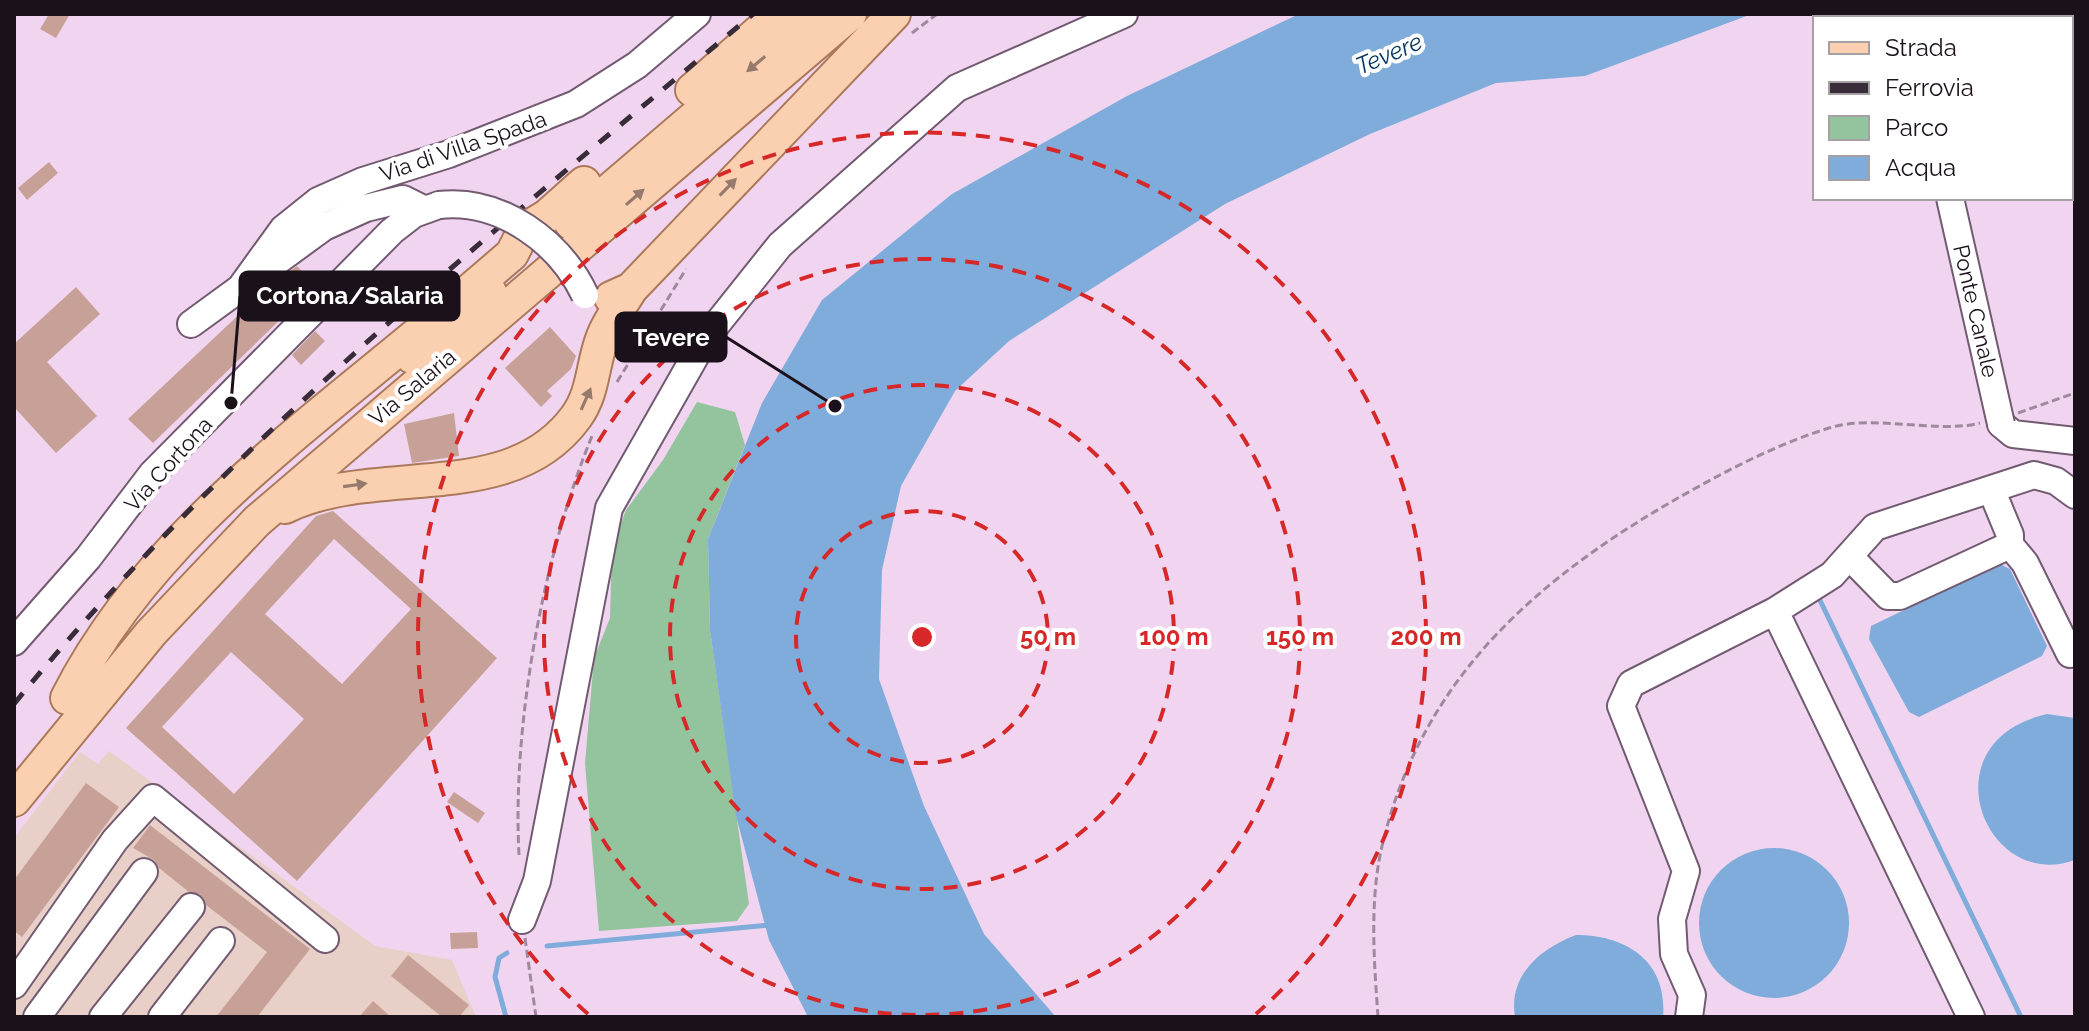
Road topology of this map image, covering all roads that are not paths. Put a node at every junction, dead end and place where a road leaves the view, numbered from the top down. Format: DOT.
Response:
graph roads {
  1 [pos="697,14"];
  2 [pos="779,14"];
  3 [pos="815,14"];
  4 [pos="850,14"];
  5 [pos="894,14"];
  6 [pos="1124,14"];
  7 [pos="1950,200"];
  8 [pos="431,207"];
  9 [pos="524,230"];
  10 [pos="241,287"];
  11 [pos="631,289"];
  12 [pos="585,295"];
  13 [pos="191,324"];
  14 [pos="600,344"];
  15 [pos="2075,441"];
  16 [pos="1991,489"];
  17 [pos="2075,495"];
  18 [pos="257,521"];
  19 [pos="2010,545"];
  20 [pos="1849,556"];
  21 [pos="1775,611"];
  22 [pos="14,642"];
  23 [pos="2070,654"];
  24 [pos="67,698"];
  25 [pos="14,765"];
  26 [pos="14,800"];
  27 [pos="144,872"];
  28 [pos="191,907"];
  29 [pos="522,920"];
  30 [pos="325,939"];
  31 [pos="221,941"];
  32 [pos="15,980"];
  33 [pos="37,1017"];
  34 [pos="103,1017"];
  35 [pos="162,1017"];
  36 [pos="1689,1017"];
  37 [pos="1971,1017"];
  1 -- 10 [label="street, Via di Villa Spada"];
  2 -- 9 [label="main road"];
  3 -- 24 [label="main road, Via Salaria, one-way"];
  18 -- 4 [label="main road, Via Salaria, one-way"];
  11 -- 5 [label="main road, one-way"];
  6 -- 29 [label="street"];
  7 -- 15 [label="street, Ponte Canale, bridge"];
  8 -- 9 [label="street, Via di Villa Spada, bridge"];
  8 -- 10 [label="street, Via di Villa Spada"];
  8 -- 22 [label="street, Via Cortona"];
  9 -- 12 [label="street, bridge"];
  9 -- 24 [label="main road"];
  10 -- 13 [label="street, Via di Villa Spada"];
  11 -- 12 [label="main road"];
  11 -- 14 [label="main road"];
  12 -- 14 [label="main road"];
  18 -- 14 [label="main road, one-way"];
  16 -- 17 [label="street"];
  16 -- 19 [label="street"];
  16 -- 20 [label="street"];
  18 -- 26 [label="main road, Via Salaria"];
  19 -- 20 [label="street"];
  19 -- 23 [label="street"];
  20 -- 21 [label="street"];
  21 -- 36 [label="street"];
  21 -- 37 [label="street"];
  24 -- 25 [label="main road, Via Salaria"];
  27 -- 33 [label="street"];
  28 -- 34 [label="street"];
  30 -- 32 [label="street"];
  31 -- 35 [label="street"];
}
